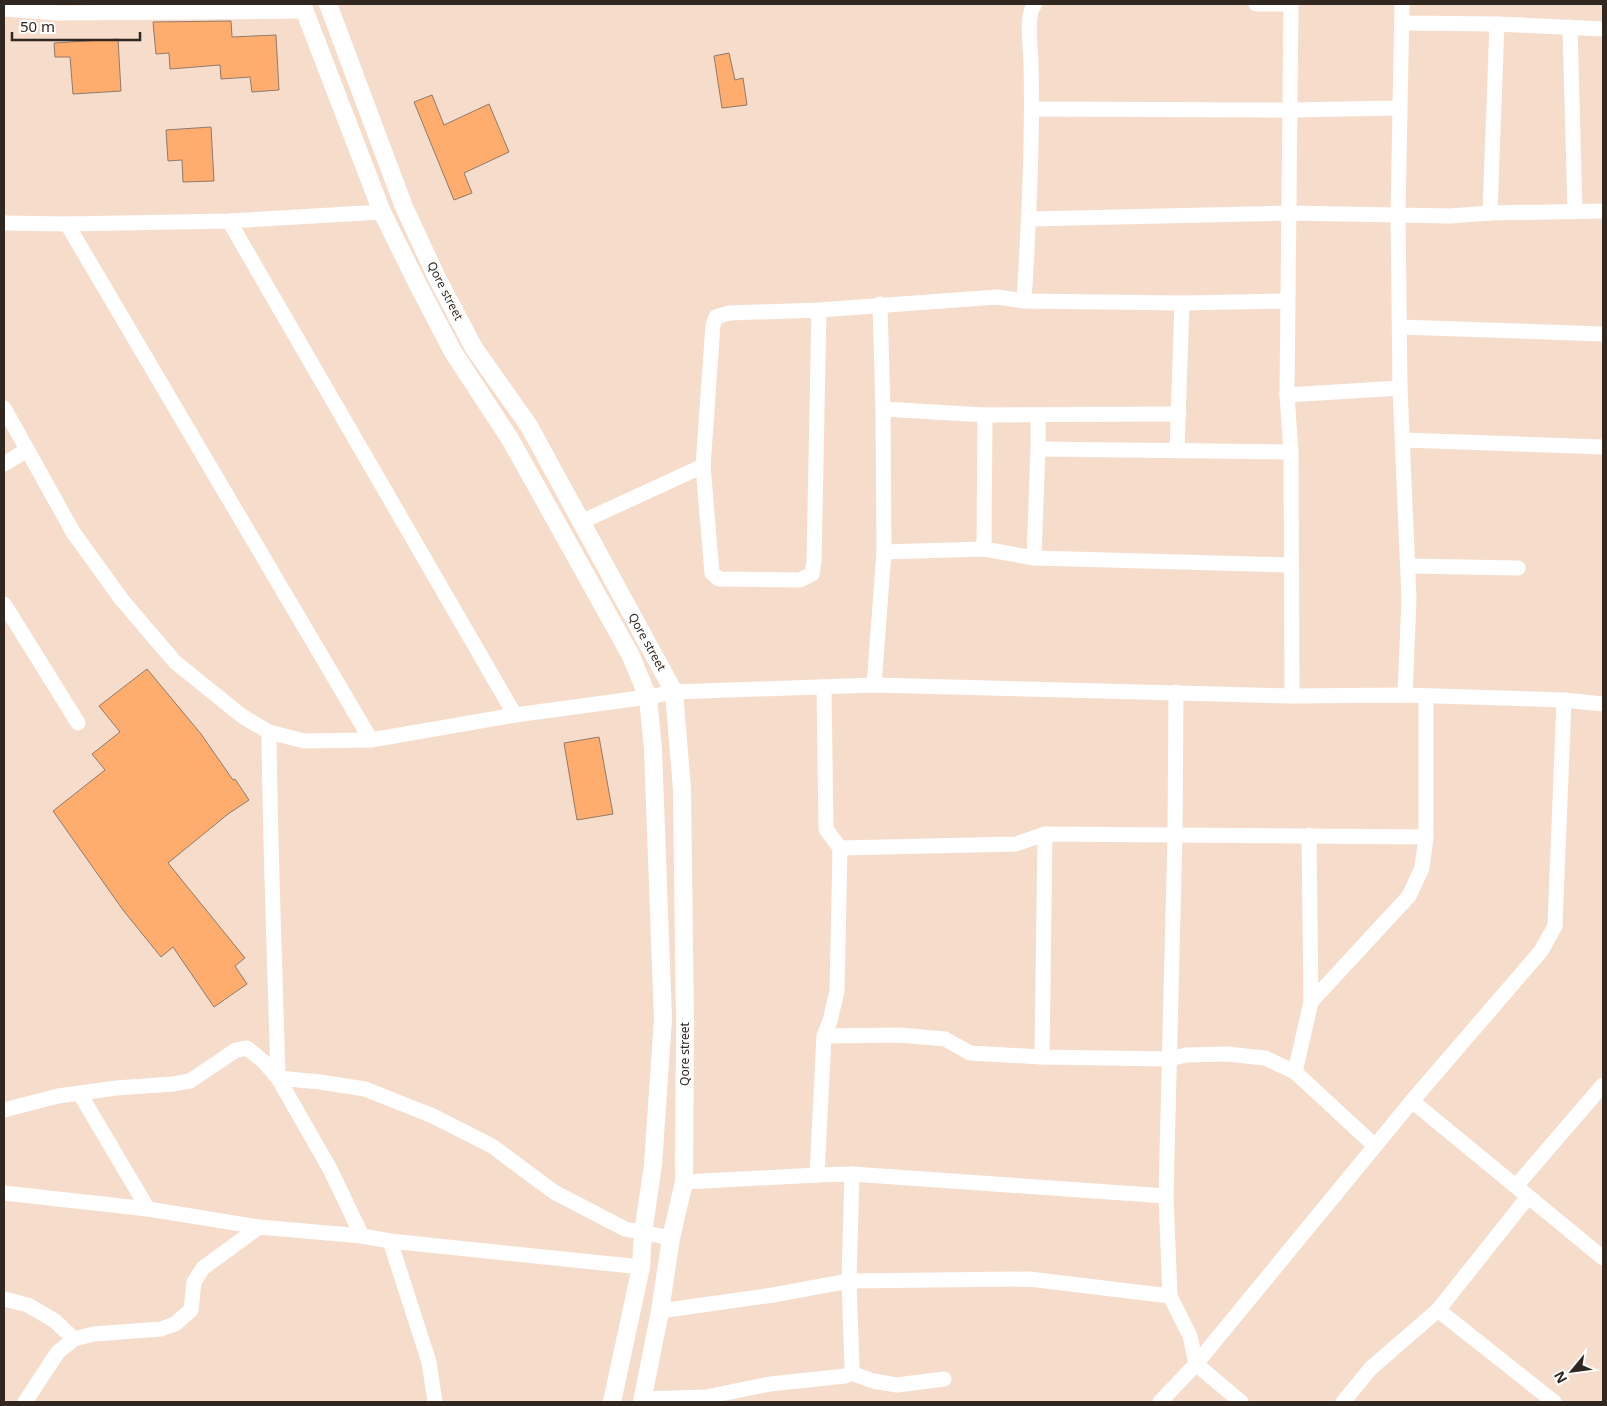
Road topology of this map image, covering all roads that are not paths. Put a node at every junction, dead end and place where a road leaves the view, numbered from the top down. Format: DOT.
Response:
graph roads {
  1 [pos="328,4"];
  2 [pos="1036,4"];
  3 [pos="1256,4"];
  4 [pos="1291,4"];
  5 [pos="1402,4"];
  6 [pos="303,7"];
  7 [pos="58,8"];
  8 [pos="4,9"];
  9 [pos="1402,23"];
  10 [pos="1497,24"];
  11 [pos="1570,28"];
  12 [pos="1603,29"];
  13 [pos="1399,108"];
  14 [pos="1032,109"];
  15 [pos="1290,110"];
  16 [pos="1574,211"];
  17 [pos="1603,211"];
  18 [pos="382,212"];
  19 [pos="1289,213"];
  20 [pos="1490,213"];
  21 [pos="1398,214"];
  22 [pos="1029,219"];
  23 [pos="229,221"];
  24 [pos="4,223"];
  25 [pos="67,224"];
  26 [pos="1024,301"];
  27 [pos="1287,301"];
  28 [pos="1182,303"];
  29 [pos="880,304"];
  30 [pos="819,310"];
  31 [pos="1400,327"];
  32 [pos="1603,334"];
  33 [pos="1400,388"];
  34 [pos="1287,395"];
  35 [pos="4,408"];
  36 [pos="883,409"];
  37 [pos="1179,414"];
  38 [pos="985,415"];
  39 [pos="1038,416"];
  40 [pos="1403,440"];
  41 [pos="1603,447"];
  42 [pos="27,450"];
  43 [pos="1038,450"];
  44 [pos="1177,450"];
  45 [pos="1291,452"];
  46 [pos="4,464"];
  47 [pos="703,466"];
  48 [pos="581,522"];
  49 [pos="984,549"];
  50 [pos="884,552"];
  51 [pos="1034,558"];
  52 [pos="1290,565"];
  53 [pos="1408,566"];
  54 [pos="1518,568"];
  55 [pos="4,604"];
  56 [pos="874,685"];
  57 [pos="824,687"];
  58 [pos="674,692"];
  59 [pos="1176,692"];
  60 [pos="1292,696"];
  61 [pos="1405,696"];
  62 [pos="648,697"];
  63 [pos="1426,697"];
  64 [pos="1564,700"];
  65 [pos="1603,704"];
  66 [pos="515,714"];
  67 [pos="78,723"];
  68 [pos="269,732"];
  69 [pos="372,740"];
  70 [pos="1045,834"];
  71 [pos="1175,835"];
  72 [pos="1309,836"];
  73 [pos="1426,837"];
  74 [pos="840,848"];
  75 [pos="1311,1002"];
  76 [pos="824,1036"];
  77 [pos="1042,1057"];
  78 [pos="1169,1059"];
  79 [pos="1295,1072"];
  80 [pos="278,1078"];
  81 [pos="1602,1090"];
  82 [pos="80,1094"];
  83 [pos="1412,1101"];
  84 [pos="4,1110"];
  85 [pos="1375,1146"];
  86 [pos="817,1174"];
  87 [pos="852,1174"];
  88 [pos="684,1182"];
  89 [pos="1516,1186"];
  90 [pos="4,1193"];
  91 [pos="1166,1196"];
  92 [pos="1528,1197"];
  93 [pos="148,1209"];
  94 [pos="259,1227"];
  95 [pos="643,1233"];
  96 [pos="362,1236"];
  97 [pos="671,1238"];
  98 [pos="390,1241"];
  99 [pos="1603,1258"];
  100 [pos="641,1267"];
  101 [pos="849,1281"];
  102 [pos="1170,1296"];
  103 [pos="4,1299"];
  104 [pos="1438,1310"];
  105 [pos="660,1311"];
  106 [pos="74,1339"];
  107 [pos="626,1342"];
  108 [pos="653,1347"];
  109 [pos="1196,1364"];
  110 [pos="851,1373"];
  111 [pos="944,1380"];
  112 [pos="642,1401"];
  113 [pos="25,1402"];
  114 [pos="435,1402"];
  115 [pos="612,1402"];
  116 [pos="1160,1402"];
  117 [pos="1242,1402"];
  118 [pos="1343,1402"];
  119 [pos="1554,1402"];
  1 -- 48 [label="street, Qore street"];
  2 -- 14 [label="street"];
  3 -- 4 [label="street"];
  4 -- 15 [label="street"];
  5 -- 9 [label="street"];
  6 -- 7 [label="street"];
  6 -- 18 [label="street, Qore street"];
  7 -- 8 [label="street"];
  9 -- 10 [label="street"];
  9 -- 13 [label="street"];
  10 -- 11 [label="street"];
  10 -- 20 [label="street"];
  11 -- 12 [label="street"];
  11 -- 16 [label="street"];
  13 -- 15 [label="street"];
  13 -- 21 [label="street"];
  14 -- 15 [label="street"];
  14 -- 22 [label="street"];
  15 -- 19 [label="street"];
  16 -- 17 [label="street"];
  16 -- 20 [label="street"];
  18 -- 23 [label="street"];
  18 -- 62 [label="street, Qore street"];
  19 -- 21 [label="street"];
  19 -- 22 [label="street"];
  19 -- 27 [label="street"];
  20 -- 21 [label="street"];
  21 -- 31 [label="street"];
  22 -- 26 [label="street"];
  23 -- 25 [label="street"];
  23 -- 66 [label="street"];
  24 -- 25 [label="street"];
  25 -- 69 [label="street"];
  26 -- 28 [label="street"];
  26 -- 29 [label="street"];
  27 -- 28 [label="street"];
  27 -- 34 [label="street"];
  28 -- 37 [label="street"];
  29 -- 30 [label="street"];
  29 -- 36 [label="street"];
  30 -- 47 [label="street"];
  30 -- 47 [label="street"];
  31 -- 32 [label="street"];
  31 -- 33 [label="street"];
  33 -- 34 [label="street"];
  33 -- 40 [label="street"];
  34 -- 45 [label="street"];
  35 -- 42 [label="street"];
  36 -- 38 [label="street"];
  36 -- 50 [label="street"];
  37 -- 39 [label="street"];
  37 -- 44 [label="street"];
  38 -- 39 [label="street"];
  38 -- 49 [label="street"];
  39 -- 43 [label="street"];
  40 -- 41 [label="street"];
  40 -- 53 [label="street"];
  42 -- 46 [label="street"];
  42 -- 68 [label="street"];
  43 -- 44 [label="street"];
  43 -- 51 [label="street"];
  44 -- 45 [label="street"];
  45 -- 52 [label="street"];
  47 -- 48 [label="street"];
  48 -- 58 [label="street, Qore street"];
  49 -- 50 [label="street"];
  49 -- 51 [label="street"];
  50 -- 56 [label="street"];
  51 -- 52 [label="street"];
  52 -- 60 [label="street"];
  53 -- 54 [label="street"];
  53 -- 61 [label="street"];
  55 -- 67 [label="street"];
  56 -- 57 [label="street"];
  56 -- 59 [label="street"];
  57 -- 58 [label="street"];
  57 -- 74 [label="street"];
  58 -- 62 [label="street"];
  58 -- 88 [label="street, Qore street"];
  59 -- 60 [label="street"];
  59 -- 71 [label="street"];
  60 -- 61 [label="street"];
  61 -- 63 [label="street"];
  62 -- 66 [label="street"];
  62 -- 95 [label="street, Qore street"];
  63 -- 64 [label="street"];
  63 -- 73 [label="street"];
  64 -- 65 [label="street"];
  64 -- 83 [label="street"];
  66 -- 69 [label="street"];
  68 -- 69 [label="street"];
  68 -- 80 [label="street"];
  70 -- 71 [label="street"];
  70 -- 74 [label="street"];
  70 -- 77 [label="street"];
  71 -- 72 [label="street"];
  71 -- 78 [label="street"];
  72 -- 73 [label="street"];
  72 -- 75 [label="street"];
  73 -- 75 [label="street"];
  74 -- 76 [label="street"];
  75 -- 79 [label="street"];
  76 -- 77 [label="street"];
  76 -- 86 [label="street"];
  77 -- 78 [label="street"];
  78 -- 79 [label="street"];
  78 -- 91 [label="street"];
  79 -- 85 [label="street"];
  80 -- 82 [label="street"];
  80 -- 95 [label="street"];
  80 -- 96 [label="street"];
  81 -- 89 [label="street"];
  82 -- 84 [label="street"];
  82 -- 93 [label="street"];
  83 -- 85 [label="street"];
  83 -- 89 [label="street"];
  85 -- 109 [label="street"];
  86 -- 87 [label="street"];
  86 -- 88 [label="street"];
  87 -- 91 [label="street"];
  87 -- 101 [label="street"];
  88 -- 97 [label="street, Qore street"];
  89 -- 92 [label="street"];
  90 -- 93 [label="street"];
  91 -- 102 [label="street"];
  92 -- 99 [label="street"];
  92 -- 104 [label="street"];
  93 -- 94 [label="street"];
  94 -- 96 [label="street"];
  94 -- 106 [label="street"];
  95 -- 97 [label="street"];
  95 -- 100 [label="street, Qore street"];
  96 -- 98 [label="street"];
  97 -- 105 [label="street, Qore street"];
  98 -- 100 [label="street"];
  98 -- 114 [label="street"];
  100 -- 107 [label="street, Qore street"];
  101 -- 102 [label="street"];
  101 -- 105 [label="street"];
  101 -- 110 [label="street"];
  102 -- 109 [label="street"];
  103 -- 106 [label="street"];
  104 -- 118 [label="street"];
  104 -- 119 [label="street"];
  105 -- 108 [label="street, Qore street"];
  106 -- 113 [label="street"];
  107 -- 108 [label="street"];
  107 -- 115 [label="street, Qore street"];
  108 -- 112 [label="street, Qore street"];
  109 -- 116 [label="street"];
  109 -- 117 [label="street"];
  110 -- 111 [label="street"];
  110 -- 112 [label="street"];
}
